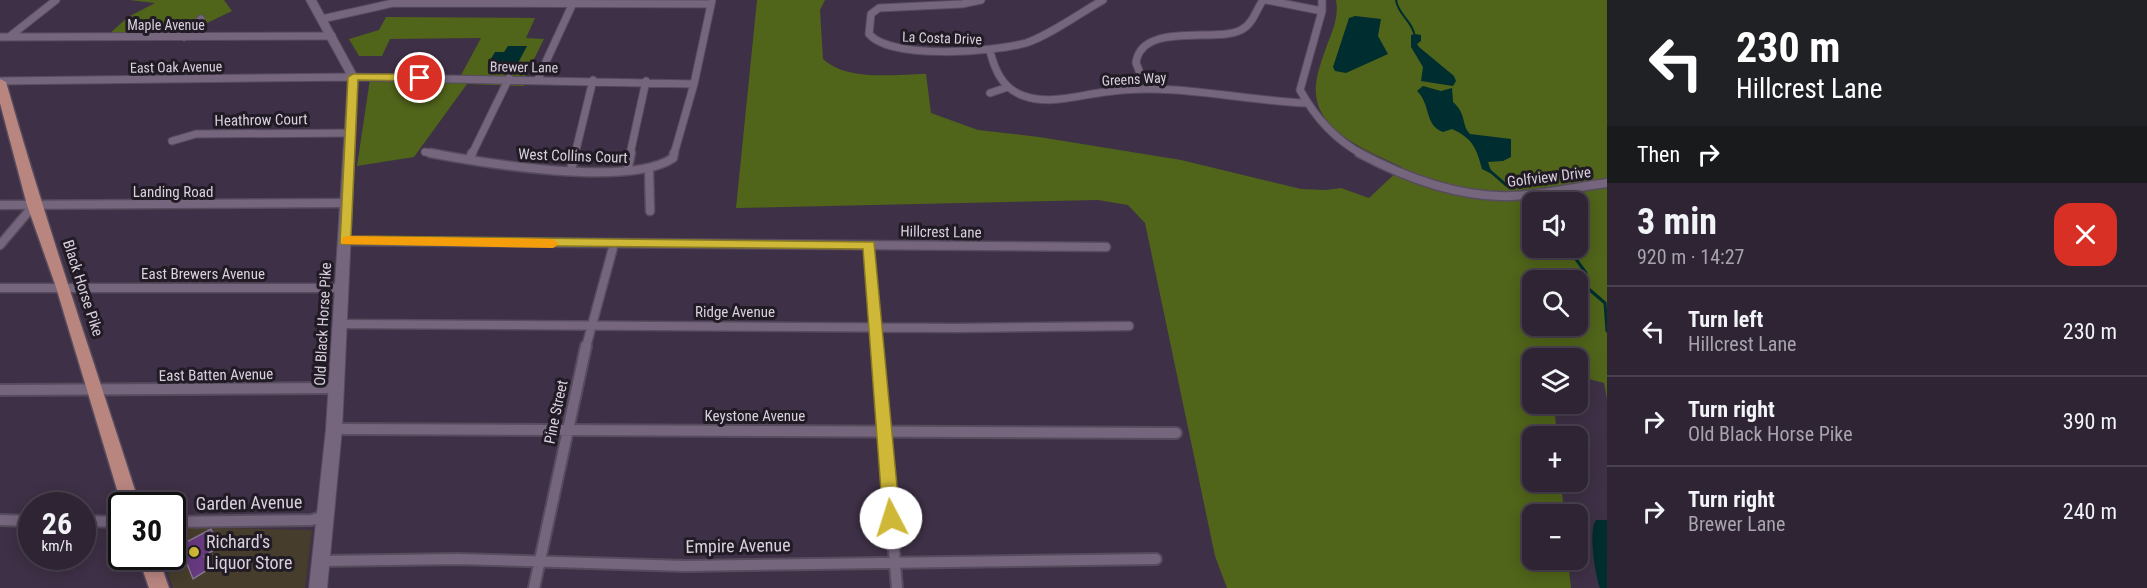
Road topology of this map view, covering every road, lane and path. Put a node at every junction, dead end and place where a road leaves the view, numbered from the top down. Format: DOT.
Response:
graph roads {
  1 [pos="56,0"];
  2 [pos="311,0"];
  3 [pos="981,0"];
  4 [pos="1103,0"];
  5 [pos="1264,0"];
  6 [pos="1322,0"];
  7 [pos="712,2"];
  8 [pos="573,3"];
  9 [pos="1322,11"];
  10 [pos="201,19"];
  11 [pos="322,19"];
  12 [pos="0,36"];
  13 [pos="332,36"];
  14 [pos="9,37"];
  15 [pos="184,37"];
  16 [pos="990,51"];
  17 [pos="353,77"];
  18 [pos="509,78"];
  19 [pos="538,79"];
  20 [pos="594,80"];
  21 [pos="0,81"];
  22 [pos="646,81"];
  23 [pos="694,84"];
  24 [pos="1008,87"];
  25 [pos="1151,87"];
  26 [pos="990,93"];
  27 [pos="1305,103"];
  28 [pos="351,133"];
  29 [pos="172,141"];
  30 [pos="425,152"];
  31 [pos="470,158"];
  32 [pos="571,170"];
  33 [pos="649,170"];
  34 [pos="627,171"];
  35 [pos="1607,183"];
  36 [pos="346,203"];
  37 [pos="0,205"];
  38 [pos="34,205"];
  39 [pos="650,211"];
  40 [pos="344,241"];
  41 [pos="614,244"];
  42 [pos="0,245"];
  43 [pos="869,245"];
  44 [pos="1106,247"];
  45 [pos="63,287"];
  46 [pos="0,288"];
  47 [pos="342,288"];
  48 [pos="340,324"];
  49 [pos="1130,326"];
  50 [pos="593,327"];
  51 [pos="877,327"];
  52 [pos="337,388"];
  53 [pos="0,390"];
  54 [pos="95,391"];
  55 [pos="334,429"];
  56 [pos="567,430"];
  57 [pos="884,431"];
  58 [pos="1176,433"];
  59 [pos="127,492"];
  60 [pos="326,516"];
  61 [pos="0,520"];
  62 [pos="18,521"];
  63 [pos="186,522"];
  64 [pos="1156,560"];
  65 [pos="321,561"];
  66 [pos="540,561"];
  67 [pos="895,561"];
  68 [pos="153,570"];
  69 [pos="159,588"];
  70 [pos="318,588"];
  71 [pos="534,588"];
  72 [pos="897,588"];
  1 -- 14 [label="street"];
  2 -- 11 [label="street, Old Black Horse Pike"];
  3 -- 16 [label="street, La Costa Drive"];
  4 -- 16 [label="street, La Costa Drive"];
  5 -- 9 [label="street"];
  5 -- 25 [label="street"];
  6 -- 9 [label="street"];
  7 -- 8 [label="street"];
  7 -- 23 [label="street"];
  8 -- 11 [label="street"];
  8 -- 19 [label="street"];
  9 -- 27 [label="street"];
  10 -- 15 [label="street"];
  11 -- 13 [label="street, Old Black Horse Pike"];
  12 -- 14 [label="street, Maple Avenue"];
  13 -- 15 [label="street, Maple Avenue"];
  13 -- 17 [label="street, Old Black Horse Pike"];
  14 -- 15 [label="street, Maple Avenue"];
  16 -- 24 [label="street"];
  17 -- 18 [label="street, Brewer Lane"];
  17 -- 21 [label="street, East Oak Avenue"];
  17 -- 28 [label="street, Old Black Horse Pike"];
  18 -- 19 [label="street, Brewer Lane"];
  18 -- 31 [label="street"];
  19 -- 20 [label="street, Brewer Lane"];
  20 -- 22 [label="street, Brewer Lane"];
  20 -- 32 [label="street"];
  21 -- 38 [label="main road, Black Horse Pike"];
  22 -- 23 [label="street, Brewer Lane"];
  22 -- 34 [label="street"];
  23 -- 33 [label="street"];
  24 -- 25 [label="street, Greens Way"];
  24 -- 26 [label="street"];
  25 -- 27 [label="street, Greens Way"];
  27 -- 35 [label="street, Golfview Drive"];
  28 -- 29 [label="street, Heathrow Court"];
  28 -- 36 [label="street, Old Black Horse Pike"];
  30 -- 31 [label="street, West Collins Court"];
  31 -- 32 [label="street, West Collins Court"];
  32 -- 34 [label="street, West Collins Court"];
  33 -- 34 [label="street, West Collins Court"];
  33 -- 39 [label="street"];
  36 -- 38 [label="street, Landing Road"];
  36 -- 40 [label="street, Old Black Horse Pike"];
  37 -- 38 [label="street, Landing Road"];
  38 -- 42 [label="street"];
  38 -- 45 [label="main road, Black Horse Pike"];
  40 -- 41 [label="street, Hillcrest Lane"];
  40 -- 47 [label="street, Old Black Horse Pike"];
  41 -- 43 [label="street, Hillcrest Lane"];
  41 -- 50 [label="street, Pine Street"];
  43 -- 44 [label="street, Hillcrest Lane"];
  43 -- 51 [label="street"];
  45 -- 46 [label="street, East Brewers Avenue"];
  45 -- 47 [label="street, East Brewers Avenue"];
  45 -- 54 [label="main road, Black Horse Pike"];
  47 -- 48 [label="street, Old Black Horse Pike"];
  48 -- 50 [label="street, Ridge Avenue"];
  48 -- 52 [label="street, Old Black Horse Pike"];
  49 -- 51 [label="street, Ridge Avenue"];
  50 -- 51 [label="street, Ridge Avenue"];
  50 -- 56 [label="street, Pine Street"];
  51 -- 57 [label="street"];
  52 -- 54 [label="street, East Batten Avenue"];
  52 -- 55 [label="street, Old Black Horse Pike"];
  53 -- 54 [label="street, East Batten Avenue"];
  54 -- 59 [label="main road, Black Horse Pike"];
  55 -- 56 [label="street, Keystone Avenue"];
  55 -- 60 [label="street, Old Black Horse Pike"];
  56 -- 57 [label="street, Keystone Avenue"];
  56 -- 66 [label="street, Pine Street"];
  57 -- 58 [label="street, Keystone Avenue"];
  57 -- 67 [label="street"];
  60 -- 63 [label="street, Garden Avenue"];
  60 -- 65 [label="street, Old Black Horse Pike"];
  61 -- 62 [label="street"];
  64 -- 67 [label="street, Empire Avenue"];
  65 -- 66 [label="street, Empire Avenue"];
  65 -- 70 [label="street, Old Black Horse Pike"];
  66 -- 67 [label="street, Empire Avenue"];
  66 -- 71 [label="street, Pine Street"];
  67 -- 72 [label="street"];
  68 -- 69 [label="main road"];
}
